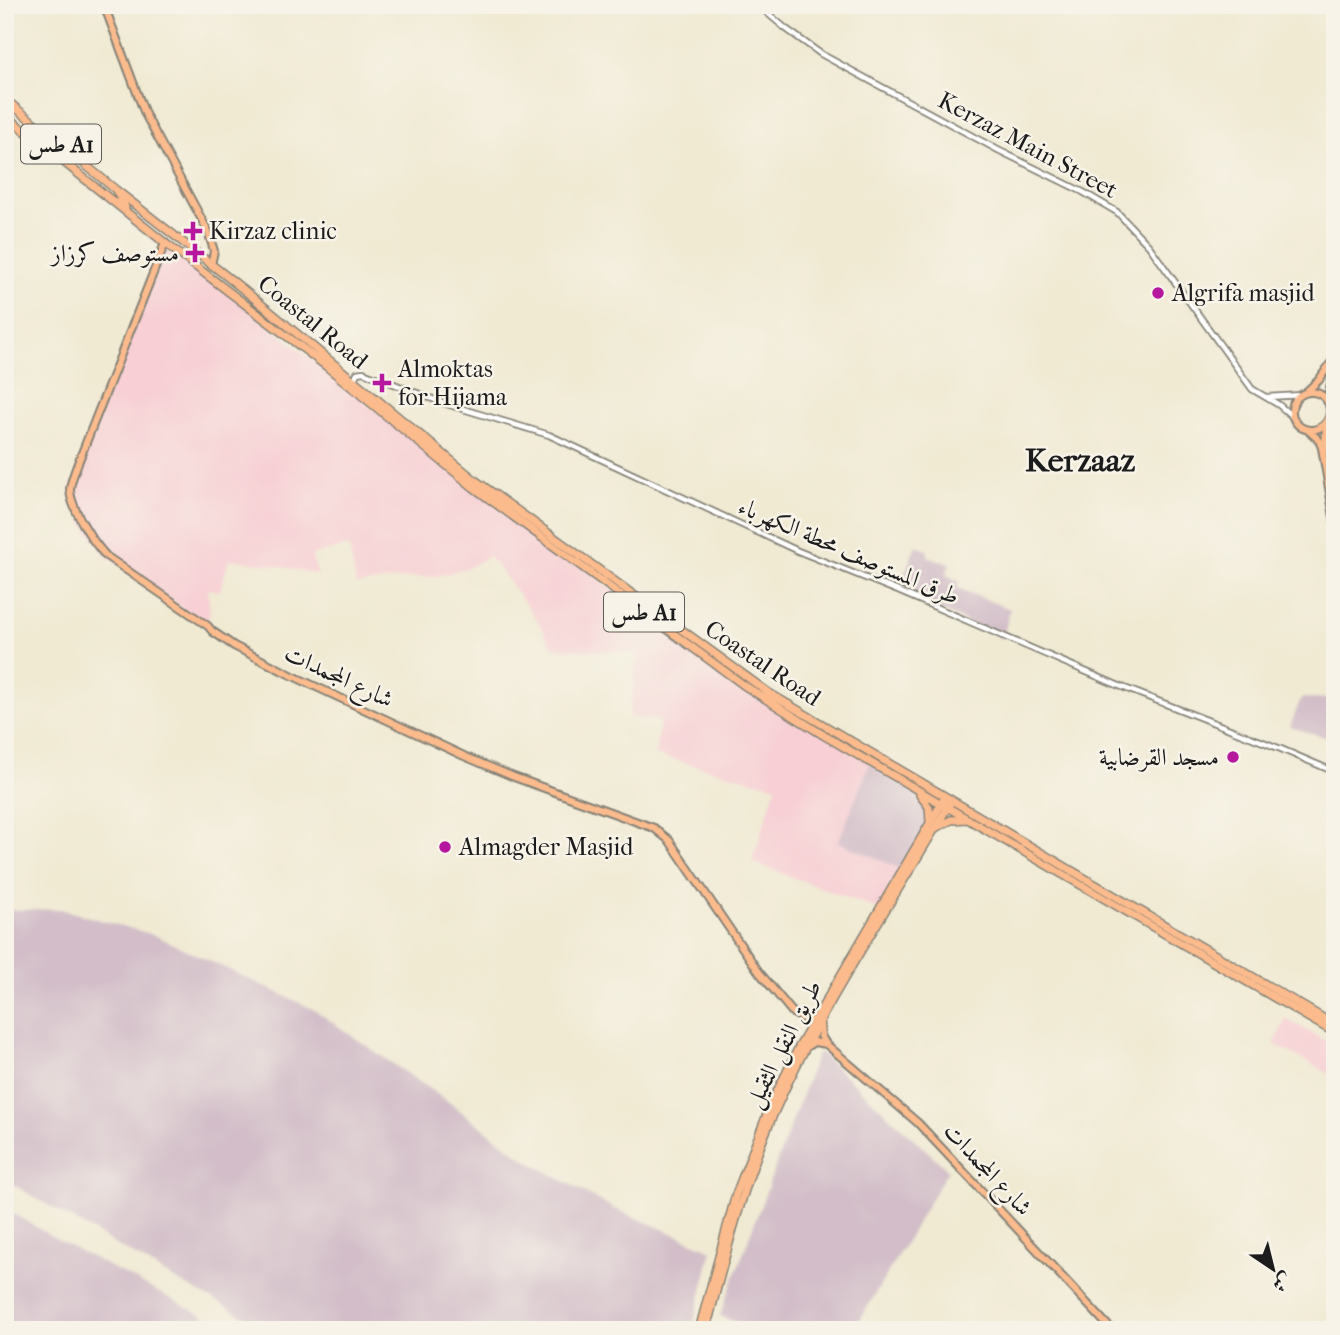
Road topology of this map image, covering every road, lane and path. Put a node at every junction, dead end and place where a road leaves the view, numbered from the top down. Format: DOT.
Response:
graph roads {
  1 [pos="104,5"];
  2 [pos="758,5"];
  3 [pos="5,99"];
  4 [pos="5,115"];
  5 [pos="116,190"];
  6 [pos="128,214"];
  7 [pos="164,243"];
  8 [pos="211,265"];
  9 [pos="1335,357"];
  10 [pos="1335,365"];
  11 [pos="353,384"];
  12 [pos="1303,395"];
  13 [pos="1263,396"];
  14 [pos="1327,401"];
  15 [pos="1335,406"];
  16 [pos="1294,418"];
  17 [pos="1329,421"];
  18 [pos="1307,429"];
  19 [pos="1325,467"];
  20 [pos="1335,523"];
  21 [pos="1335,772"];
  22 [pos="915,789"];
  23 [pos="947,801"];
  24 [pos="969,819"];
  25 [pos="932,828"];
  26 [pos="817,1022"];
  27 [pos="1335,1025"];
  28 [pos="1335,1033"];
  29 [pos="826,1044"];
  30 [pos="806,1047"];
  31 [pos="699,1330"];
  32 [pos="706,1330"];
  33 [pos="1112,1330"];
  1 -- 8 [label="main road"];
  2 -- 13 [label="street, Kerzaz Main Street"];
  3 -- 5 [label="highway, Coastal Road / طس A1"];
  4 -- 6 [label="highway, Coastal Road / طس A1"];
  5 -- 6 [label="highway, Coastal Road / طس A1"];
  5 -- 8 [label="highway, Coastal Road / طس A1"];
  6 -- 7 [label="highway, Coastal Road / طس A1"];
  7 -- 11 [label="highway, Coastal Road / طس A1"];
  7 -- 26 [label="main road, شارع المجمدات"];
  8 -- 11 [label="highway, Coastal Road / طس A1"];
  9 -- 12 [label="main road"];
  10 -- 14 [label="main road"];
  11 -- 21 [label="street, طرق المستوصف محطة الكهرباء"];
  11 -- 22 [label="highway, Coastal Road / طس A1"];
  11 -- 23 [label="highway, Coastal Road / طس A1"];
  12 -- 13 [label="street"];
  12 -- 14 [label="main road"];
  12 -- 16 [label="main road"];
  13 -- 16 [label="street, Kerzaz Main Street"];
  14 -- 15 [label="main road"];
  14 -- 17 [label="main road"];
  16 -- 18 [label="main road"];
  17 -- 18 [label="main road"];
  17 -- 19 [label="main road"];
  18 -- 19 [label="main road"];
  19 -- 20 [label="main road"];
  22 -- 23 [label="highway, Coastal Road / طس A1"];
  22 -- 25 [label="highway"];
  23 -- 24 [label="highway, Coastal Road / طس A1"];
  23 -- 25 [label="highway, طريق النقل الثقيل"];
  23 -- 27 [label="highway, Coastal Road / طس A1"];
  24 -- 25 [label="highway"];
  24 -- 28 [label="highway, Coastal Road / طس A1"];
  25 -- 26 [label="highway, طريق النقل الثقيل"];
  26 -- 29 [label="main road"];
  26 -- 30 [label="highway, طريق النقل الثقيل"];
  26 -- 31 [label="highway, طريق النقل الثقيل"];
  29 -- 30 [label="main road"];
  29 -- 33 [label="main road, شارع المجمدات"];
  30 -- 32 [label="highway, طريق النقل الثقيل"];
}
